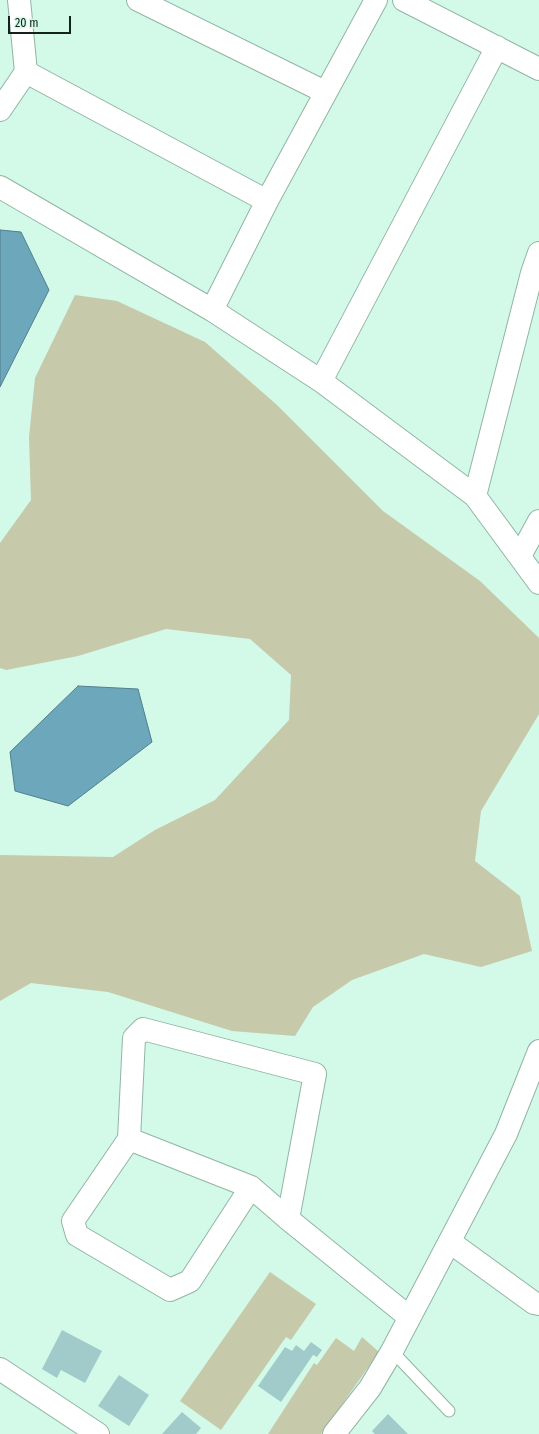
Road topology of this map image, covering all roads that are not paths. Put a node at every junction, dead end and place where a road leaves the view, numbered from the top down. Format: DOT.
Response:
graph roads {
  1 [pos="18,0"];
  2 [pos="138,0"];
  3 [pos="376,0"];
  4 [pos="404,0"];
  5 [pos="497,47"];
  6 [pos="539,69"];
  7 [pos="26,72"];
  8 [pos="325,92"];
  9 [pos="0,110"];
  10 [pos="0,187"];
  11 [pos="267,202"];
  12 [pos="539,253"];
  13 [pos="212,310"];
  14 [pos="321,381"];
  15 [pos="475,496"];
  16 [pos="539,521"];
  17 [pos="520,556"];
  18 [pos="539,583"];
  19 [pos="539,1052"];
  20 [pos="129,1139"];
  21 [pos="251,1187"];
  22 [pos="288,1219"];
  23 [pos="450,1242"];
  24 [pos="539,1304"];
  25 [pos="410,1317"];
  26 [pos="392,1351"];
  27 [pos="0,1369"];
  28 [pos="449,1411"];
  29 [pos="98,1434"];
  30 [pos="334,1434"];
  1 -- 7 [label="street"];
  2 -- 8 [label="street"];
  3 -- 8 [label="street"];
  4 -- 5 [label="street"];
  5 -- 6 [label="street"];
  5 -- 14 [label="street"];
  7 -- 9 [label="street"];
  7 -- 11 [label="street"];
  8 -- 11 [label="street"];
  10 -- 13 [label="street"];
  11 -- 13 [label="street"];
  12 -- 15 [label="street"];
  13 -- 14 [label="street"];
  14 -- 15 [label="street"];
  15 -- 17 [label="street"];
  16 -- 17 [label="street"];
  17 -- 18 [label="street"];
  19 -- 23 [label="street"];
  20 -- 21 [label="street"];
  20 -- 21 [label="street"];
  20 -- 22 [label="street"];
  21 -- 22 [label="street"];
  22 -- 25 [label="street"];
  23 -- 24 [label="street"];
  23 -- 25 [label="street"];
  25 -- 26 [label="street"];
  26 -- 28 [label="lane"];
  26 -- 30 [label="street"];
  27 -- 29 [label="street"];
}
